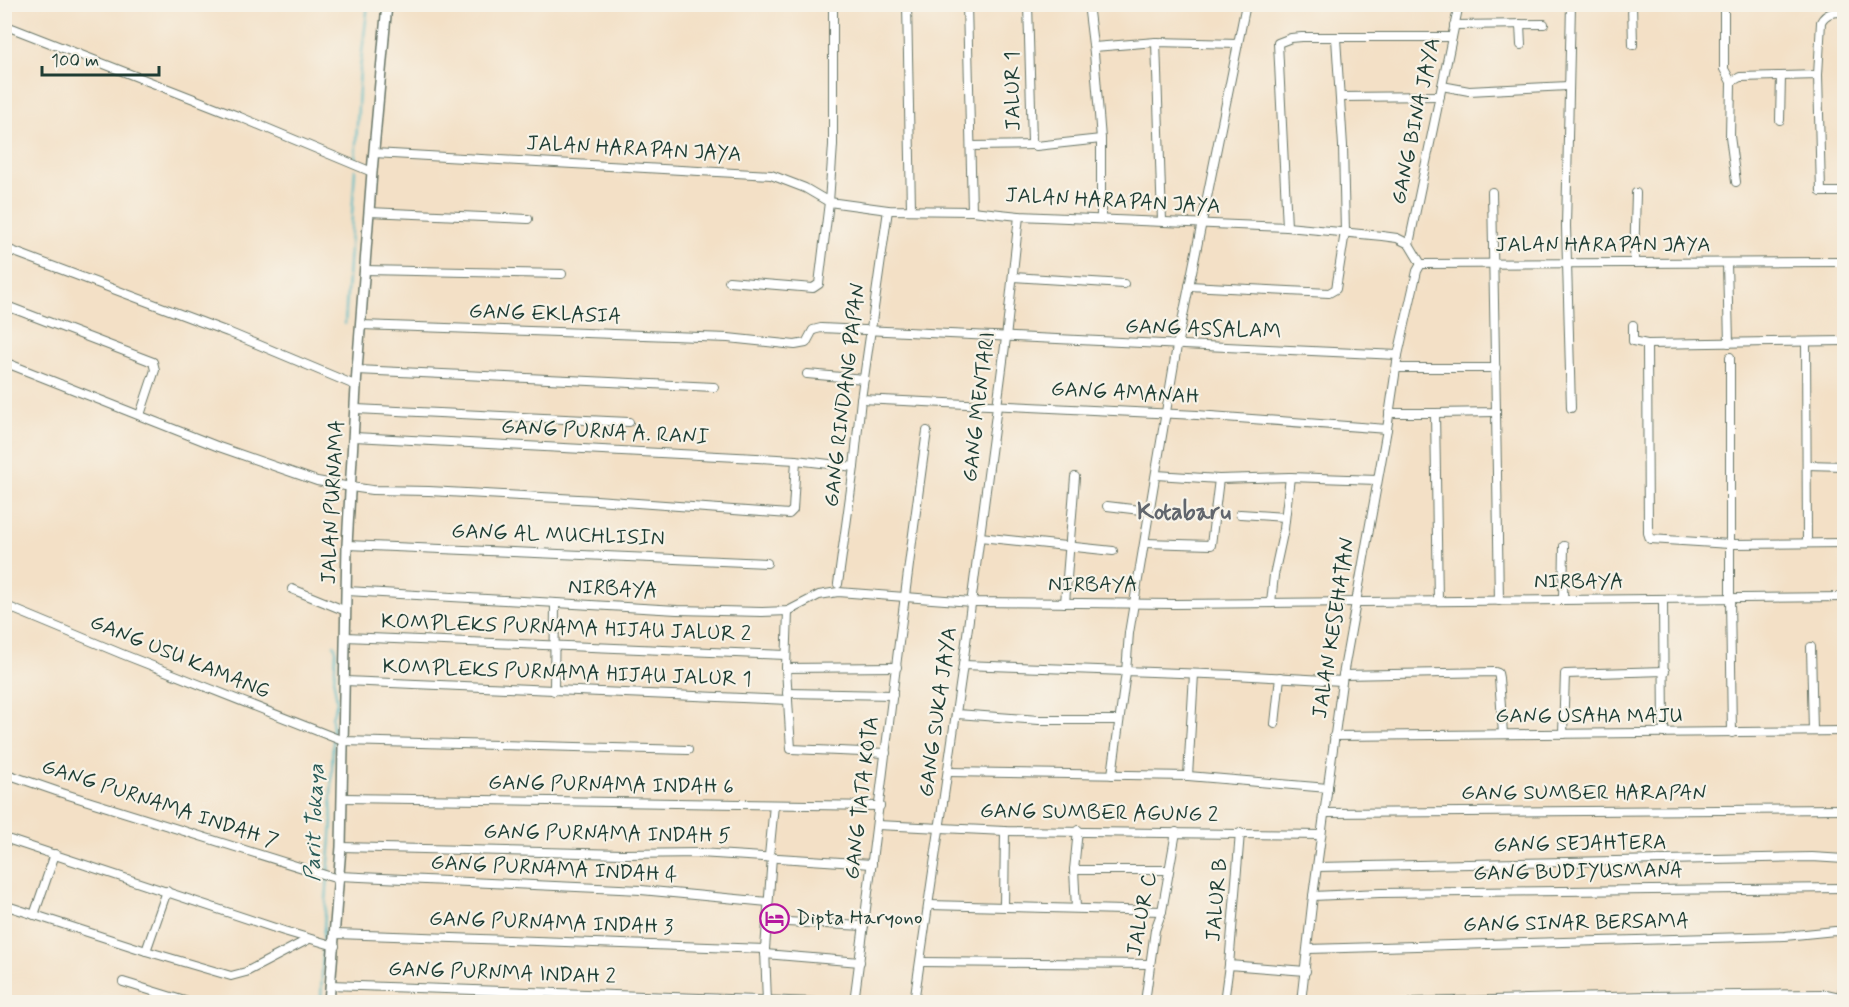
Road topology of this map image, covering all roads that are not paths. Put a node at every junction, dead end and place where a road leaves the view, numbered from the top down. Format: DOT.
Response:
graph roads {
  1 [pos="387,4"];
  2 [pos="833,4"];
  3 [pos="907,4"];
  4 [pos="967,4"];
  5 [pos="1028,4"];
  6 [pos="1088,4"];
  7 [pos="1246,4"];
  8 [pos="1459,4"];
  9 [pos="1571,4"];
  10 [pos="1632,4"];
  11 [pos="1724,4"];
  12 [pos="1845,12"];
  13 [pos="1520,24"];
  14 [pos="1544,24"];
  15 [pos="4,25"];
  16 [pos="1454,25"];
  17 [pos="1452,37"];
  18 [pos="1336,38"];
  19 [pos="1156,42"];
  20 [pos="1238,44"];
  21 [pos="1521,45"];
  22 [pos="1633,45"];
  23 [pos="1094,47"];
  24 [pos="1818,75"];
  25 [pos="1781,76"];
  26 [pos="1731,81"];
  27 [pos="1442,86"];
  28 [pos="1568,86"];
  29 [pos="1440,96"];
  30 [pos="1340,97"];
  31 [pos="1780,120"];
  32 [pos="1101,140"];
  33 [pos="1034,145"];
  34 [pos="971,146"];
  35 [pos="374,153"];
  36 [pos="371,172"];
  37 [pos="1736,182"];
  38 [pos="1492,192"];
  39 [pos="1845,192"];
  40 [pos="1636,193"];
  41 [pos="830,202"];
  42 [pos="911,209"];
  43 [pos="888,210"];
  44 [pos="972,211"];
  45 [pos="369,212"];
  46 [pos="1019,216"];
  47 [pos="1101,218"];
  48 [pos="528,219"];
  49 [pos="1162,221"];
  50 [pos="1202,225"];
  51 [pos="1287,227"];
  52 [pos="1345,232"];
  53 [pos="1409,244"];
  54 [pos="4,249"];
  55 [pos="1634,262"];
  56 [pos="1845,262"];
  57 [pos="1567,263"];
  58 [pos="1727,263"];
  59 [pos="1421,264"];
  60 [pos="1494,264"];
  61 [pos="364,270"];
  62 [pos="562,274"];
  63 [pos="1013,277"];
  64 [pos="729,281"];
  65 [pos="1124,284"];
  66 [pos="1189,286"];
  67 [pos="4,305"];
  68 [pos="361,325"];
  69 [pos="1633,325"];
  70 [pos="871,331"];
  71 [pos="1006,338"];
  72 [pos="1845,341"];
  73 [pos="1806,342"];
  74 [pos="1729,343"];
  75 [pos="1647,344"];
  76 [pos="1177,346"];
  77 [pos="1398,355"];
  78 [pos="1730,357"];
  79 [pos="4,362"];
  80 [pos="1397,368"];
  81 [pos="1496,368"];
  82 [pos="357,370"];
  83 [pos="807,374"];
  84 [pos="864,379"];
  85 [pos="357,386"];
  86 [pos="714,387"];
  87 [pos="861,399"];
  88 [pos="997,404"];
  89 [pos="356,408"];
  90 [pos="1571,408"];
  91 [pos="1496,412"];
  92 [pos="1167,413"];
  93 [pos="1389,413"];
  94 [pos="1435,413"];
  95 [pos="140,415"];
  96 [pos="629,422"];
  97 [pos="1387,429"];
  98 [pos="927,431"];
  99 [pos="354,437"];
  100 [pos="796,460"];
  101 [pos="1807,465"];
  102 [pos="1845,466"];
  103 [pos="854,467"];
  104 [pos="1156,475"];
  105 [pos="1075,477"];
  106 [pos="1290,477"];
  107 [pos="1219,479"];
  108 [pos="1377,480"];
  109 [pos="351,487"];
  110 [pos="1107,506"];
  111 [pos="1149,511"];
  112 [pos="1240,514"];
  113 [pos="1285,517"];
  114 [pos="980,537"];
  115 [pos="1145,543"];
  116 [pos="1807,543"];
  117 [pos="1845,543"];
  118 [pos="1730,544"];
  119 [pos="347,545"];
  120 [pos="1564,546"];
  121 [pos="1070,547"];
  122 [pos="1113,551"];
  123 [pos="767,563"];
  124 [pos="838,588"];
  125 [pos="291,589"];
  126 [pos="347,591"];
  127 [pos="903,597"];
  128 [pos="1845,597"];
  129 [pos="1730,598"];
  130 [pos="1563,600"];
  131 [pos="1663,600"];
  132 [pos="1438,601"];
  133 [pos="1499,601"];
  134 [pos="972,602"];
  135 [pos="1355,602"];
  136 [pos="1065,603"];
  137 [pos="1134,603"];
  138 [pos="1270,603"];
  139 [pos="555,604"];
  140 [pos="4,605"];
  141 [pos="346,610"];
  142 [pos="788,611"];
  143 [pos="345,637"];
  144 [pos="554,645"];
  145 [pos="1811,647"];
  146 [pos="786,655"];
  147 [pos="963,665"];
  148 [pos="897,667"];
  149 [pos="786,668"];
  150 [pos="1665,671"];
  151 [pos="1126,672"];
  152 [pos="1194,674"];
  153 [pos="1280,677"];
  154 [pos="1342,678"];
  155 [pos="345,681"];
  156 [pos="554,691"];
  157 [pos="893,695"];
  158 [pos="788,697"];
  159 [pos="957,714"];
  160 [pos="1119,720"];
  161 [pos="1275,724"];
  162 [pos="1813,731"];
  163 [pos="1845,731"];
  164 [pos="1664,733"];
  165 [pos="1732,733"];
  166 [pos="1503,734"];
  167 [pos="1563,734"];
  168 [pos="1334,736"];
  169 [pos="336,738"];
  170 [pos="688,750"];
  171 [pos="886,753"];
  172 [pos="948,772"];
  173 [pos="4,773"];
  174 [pos="1112,775"];
  175 [pos="1188,776"];
  176 [pos="1328,788"];
  177 [pos="343,798"];
  178 [pos="774,805"];
  179 [pos="880,806"];
  180 [pos="1845,809"];
  181 [pos="1324,813"];
  182 [pos="877,825"];
  183 [pos="940,827"];
  184 [pos="1078,830"];
  185 [pos="1005,831"];
  186 [pos="1176,832"];
  187 [pos="1240,833"];
  188 [pos="1321,835"];
  189 [pos="4,838"];
  190 [pos="341,847"];
  191 [pos="55,854"];
  192 [pos="770,856"];
  193 [pos="1845,859"];
  194 [pos="872,864"];
  195 [pos="1317,867"];
  196 [pos="1074,870"];
  197 [pos="1169,870"];
  198 [pos="333,877"];
  199 [pos="1845,888"];
  200 [pos="167,891"];
  201 [pos="1313,896"];
  202 [pos="768,902"];
  203 [pos="4,905"];
  204 [pos="929,905"];
  205 [pos="1004,906"];
  206 [pos="1076,908"];
  207 [pos="1162,911"];
  208 [pos="34,915"];
  209 [pos="767,921"];
  210 [pos="864,926"];
  211 [pos="1845,933"];
  212 [pos="336,934"];
  213 [pos="314,940"];
  214 [pos="331,945"];
  215 [pos="1308,949"];
  216 [pos="146,951"];
  217 [pos="765,952"];
  218 [pos="860,962"];
  219 [pos="921,962"];
  220 [pos="1150,964"];
  221 [pos="1229,965"];
  222 [pos="1305,971"];
  223 [pos="123,982"];
  224 [pos="330,985"];
  225 [pos="1845,988"];
  226 [pos="1842,1000"];
  227 [pos="767,1001"];
  228 [pos="188,1002"];
  229 [pos="329,1002"];
  230 [pos="816,1002"];
  231 [pos="854,1002"];
  232 [pos="914,1002"];
  233 [pos="1145,1002"];
  234 [pos="1224,1002"];
  235 [pos="1301,1002"];
  236 [pos="1413,1002"];
  1 -- 35 [label="street, JALAN PURNAMA"];
  2 -- 41 [label="street"];
  3 -- 42 [label="street"];
  4 -- 34 [label="street"];
  5 -- 33 [label="street, JALUR 1"];
  6 -- 23 [label="street"];
  7 -- 20 [label="street"];
  8 -- 16 [label="street, GANG BINA JAYA"];
  9 -- 28 [label="street"];
  10 -- 22 [label="street"];
  11 -- 26 [label="street"];
  12 -- 24 [label="street"];
  13 -- 14 [label="street"];
  13 -- 16 [label="street"];
  13 -- 21 [label="street"];
  15 -- 36 [label="street"];
  16 -- 17 [label="street, GANG BINA JAYA"];
  17 -- 18 [label="street"];
  17 -- 27 [label="street, GANG BINA JAYA"];
  18 -- 30 [label="street"];
  18 -- 51 [label="street"];
  19 -- 20 [label="street"];
  19 -- 23 [label="street"];
  19 -- 49 [label="street"];
  20 -- 50 [label="street"];
  23 -- 32 [label="street"];
  24 -- 25 [label="street"];
  24 -- 39 [label="street"];
  25 -- 26 [label="street"];
  25 -- 31 [label="street"];
  26 -- 37 [label="street"];
  27 -- 28 [label="street"];
  27 -- 29 [label="street, GANG BINA JAYA"];
  28 -- 57 [label="street"];
  29 -- 30 [label="street"];
  29 -- 53 [label="street, GANG BINA JAYA"];
  30 -- 52 [label="street"];
  32 -- 33 [label="street, JALUR 1"];
  32 -- 47 [label="street"];
  33 -- 34 [label="street"];
  34 -- 44 [label="street"];
  35 -- 36 [label="street, JALAN PURNAMA"];
  35 -- 41 [label="street, JALAN HARAPAN JAYA"];
  36 -- 45 [label="street, JALAN PURNAMA"];
  38 -- 60 [label="street"];
  40 -- 55 [label="street"];
  41 -- 43 [label="street, JALAN HARAPAN JAYA"];
  41 -- 64 [label="street"];
  42 -- 43 [label="street, JALAN HARAPAN JAYA"];
  42 -- 44 [label="street, JALAN HARAPAN JAYA"];
  43 -- 70 [label="street, GANG RINDANG PAPAN"];
  44 -- 46 [label="street, JALAN HARAPAN JAYA"];
  45 -- 48 [label="street"];
  45 -- 61 [label="street, JALAN PURNAMA"];
  46 -- 47 [label="street, JALAN HARAPAN JAYA"];
  46 -- 63 [label="street, GANG MENTARI"];
  47 -- 49 [label="street, JALAN HARAPAN JAYA"];
  49 -- 50 [label="street, JALAN HARAPAN JAYA"];
  50 -- 51 [label="street, JALAN HARAPAN JAYA"];
  50 -- 66 [label="street"];
  51 -- 52 [label="street, JALAN HARAPAN JAYA"];
  52 -- 53 [label="street, JALAN HARAPAN JAYA"];
  52 -- 66 [label="street"];
  53 -- 59 [label="street"];
  54 -- 85 [label="street"];
  55 -- 57 [label="street, JALAN HARAPAN JAYA"];
  55 -- 58 [label="street, JALAN HARAPAN JAYA"];
  56 -- 58 [label="street, JALAN HARAPAN JAYA"];
  57 -- 60 [label="street, JALAN HARAPAN JAYA"];
  57 -- 90 [label="street"];
  58 -- 74 [label="street"];
  59 -- 60 [label="street, JALAN HARAPAN JAYA"];
  59 -- 77 [label="street, JALAN KESEHATAN"];
  60 -- 81 [label="street"];
  61 -- 62 [label="street"];
  61 -- 68 [label="street, JALAN PURNAMA"];
  63 -- 65 [label="street"];
  63 -- 71 [label="street, GANG MENTARI"];
  66 -- 76 [label="street"];
  67 -- 95 [label="street"];
  68 -- 70 [label="street, GANG EKLASIA"];
  68 -- 82 [label="street, JALAN PURNAMA"];
  69 -- 75 [label="street"];
  70 -- 71 [label="street, GANG ASSALAM"];
  70 -- 84 [label="street, GANG RINDANG PAPAN"];
  71 -- 76 [label="street, GANG ASSALAM"];
  71 -- 88 [label="street, GANG MENTARI"];
  72 -- 73 [label="street"];
  73 -- 74 [label="street"];
  73 -- 101 [label="street"];
  74 -- 75 [label="street"];
  75 -- 118 [label="street"];
  76 -- 77 [label="street, GANG ASSALAM"];
  76 -- 92 [label="street"];
  77 -- 80 [label="street, JALAN KESEHATAN"];
  78 -- 118 [label="street"];
  79 -- 95 [label="street"];
  80 -- 81 [label="street"];
  80 -- 93 [label="street, JALAN KESEHATAN"];
  81 -- 91 [label="street"];
  82 -- 85 [label="street, JALAN PURNAMA"];
  82 -- 86 [label="street"];
  83 -- 84 [label="street"];
  84 -- 87 [label="street, GANG RINDANG PAPAN"];
  85 -- 89 [label="street, JALAN PURNAMA"];
  87 -- 88 [label="street, GANG AMANAH"];
  87 -- 103 [label="street, GANG RINDANG PAPAN"];
  88 -- 92 [label="street, GANG AMANAH"];
  88 -- 114 [label="street, GANG MENTARI"];
  89 -- 96 [label="street"];
  89 -- 99 [label="street, JALAN PURNAMA"];
  91 -- 94 [label="street"];
  91 -- 133 [label="street"];
  92 -- 97 [label="street, GANG AMANAH"];
  92 -- 104 [label="street"];
  93 -- 94 [label="street"];
  93 -- 97 [label="street, JALAN KESEHATAN"];
  94 -- 132 [label="street"];
  95 -- 109 [label="street"];
  97 -- 108 [label="street, JALAN KESEHATAN"];
  98 -- 127 [label="street, GANG TATA KOTA"];
  99 -- 100 [label="street, GANG PURNA A. RANI"];
  99 -- 109 [label="street, JALAN PURNAMA"];
  100 -- 103 [label="street, GANG PURNA A. RANI"];
  100 -- 109 [label="street"];
  101 -- 102 [label="street"];
  101 -- 116 [label="street"];
  103 -- 124 [label="street, GANG RINDANG PAPAN"];
  104 -- 107 [label="street"];
  104 -- 111 [label="street"];
  105 -- 121 [label="street"];
  106 -- 107 [label="street"];
  106 -- 108 [label="street"];
  106 -- 113 [label="street"];
  107 -- 115 [label="street"];
  108 -- 135 [label="street, JALAN KESEHATAN"];
  109 -- 119 [label="street, JALAN PURNAMA"];
  110 -- 111 [label="street"];
  111 -- 115 [label="street"];
  112 -- 113 [label="street"];
  113 -- 138 [label="street"];
  114 -- 121 [label="street"];
  114 -- 134 [label="street, GANG MENTARI"];
  115 -- 137 [label="street"];
  116 -- 117 [label="street"];
  116 -- 118 [label="street"];
  118 -- 129 [label="street"];
  119 -- 123 [label="street, GANG AL MUCHLISIN"];
  119 -- 126 [label="street, JALAN PURNAMA"];
  120 -- 130 [label="street"];
  121 -- 122 [label="street"];
  121 -- 136 [label="street"];
  124 -- 127 [label="street, NIRBAYA"];
  124 -- 142 [label="street, NIRBAYA"];
  125 -- 141 [label="street"];
  126 -- 139 [label="street, NIRBAYA"];
  126 -- 141 [label="street, JALAN PURNAMA"];
  127 -- 134 [label="street, NIRBAYA"];
  127 -- 148 [label="street, GANG TATA KOTA"];
  128 -- 129 [label="street, NIRBAYA"];
  129 -- 131 [label="street, NIRBAYA"];
  129 -- 165 [label="street"];
  130 -- 131 [label="street, NIRBAYA"];
  130 -- 133 [label="street, NIRBAYA"];
  131 -- 150 [label="street"];
  132 -- 133 [label="street, NIRBAYA"];
  132 -- 135 [label="street, NIRBAYA"];
  134 -- 136 [label="street, NIRBAYA"];
  134 -- 147 [label="street, GANG SUKA JAYA"];
  135 -- 138 [label="street, NIRBAYA"];
  135 -- 154 [label="street, JALAN KESEHATAN"];
  136 -- 137 [label="street, NIRBAYA"];
  137 -- 138 [label="street, NIRBAYA"];
  137 -- 151 [label="street"];
  139 -- 142 [label="street, NIRBAYA"];
  139 -- 144 [label="street"];
  140 -- 169 [label="street, GANG USU KAMANG"];
  141 -- 143 [label="street, JALAN PURNAMA"];
  142 -- 146 [label="street"];
  143 -- 144 [label="street, KOMPLEKS PURNAMA HIJAU JALUR 2"];
  143 -- 155 [label="street, JALAN PURNAMA"];
  144 -- 146 [label="street, KOMPLEKS PURNAMA HIJAU JALUR 2"];
  144 -- 156 [label="street"];
  145 -- 162 [label="street"];
  146 -- 149 [label="street"];
  147 -- 151 [label="street"];
  147 -- 159 [label="street, GANG SUKA JAYA"];
  148 -- 149 [label="street"];
  148 -- 157 [label="street, GANG TATA KOTA"];
  149 -- 158 [label="street"];
  150 -- 164 [label="street"];
  150 -- 167 [label="street"];
  151 -- 152 [label="street"];
  151 -- 160 [label="street"];
  152 -- 153 [label="street"];
  152 -- 175 [label="street"];
  153 -- 154 [label="street"];
  153 -- 161 [label="street"];
  154 -- 166 [label="street"];
  154 -- 168 [label="street, JALAN KESEHATAN"];
  155 -- 156 [label="street, KOMPLEKS PURNAMA HIJAU JALUR 1"];
  155 -- 169 [label="street, JALAN PURNAMA"];
  156 -- 158 [label="street, KOMPLEKS PURNAMA HIJAU JALUR 1"];
  157 -- 158 [label="street, KOMPLEKS PURNAMA HIJAU JALUR 1"];
  157 -- 171 [label="street, GANG TATA KOTA"];
  158 -- 171 [label="street"];
  159 -- 160 [label="street"];
  159 -- 172 [label="street, GANG SUKA JAYA"];
  160 -- 174 [label="street"];
  162 -- 163 [label="street, GANG USAHA MAJU"];
  162 -- 165 [label="street, GANG USAHA MAJU"];
  164 -- 165 [label="street, GANG USAHA MAJU"];
  164 -- 167 [label="street, GANG USAHA MAJU"];
  166 -- 167 [label="street, GANG USAHA MAJU"];
  166 -- 168 [label="street, GANG USAHA MAJU"];
  168 -- 176 [label="street, JALAN KESEHATAN"];
  169 -- 170 [label="street"];
  169 -- 177 [label="street, JALAN PURNAMA"];
  171 -- 179 [label="street, GANG TATA KOTA"];
  172 -- 174 [label="street"];
  172 -- 183 [label="street, GANG SUKA JAYA"];
  173 -- 198 [label="street, GANG PURNAMA INDAH 7"];
  174 -- 175 [label="street"];
  175 -- 176 [label="street"];
  176 -- 181 [label="street, JALAN KESEHATAN"];
  177 -- 178 [label="street, GANG PURNAMA INDAH 6"];
  177 -- 190 [label="street, JALAN PURNAMA"];
  178 -- 179 [label="street, GANG PURNAMA INDAH 6"];
  178 -- 192 [label="street"];
  179 -- 182 [label="street, GANG TATA KOTA"];
  180 -- 181 [label="street, GANG SUMBER HARAPAN"];
  181 -- 188 [label="street, JALAN KESEHATAN"];
  182 -- 183 [label="street, GANG SUMBER AGUNG 2"];
  182 -- 194 [label="street, GANG TATA KOTA"];
  183 -- 185 [label="street, GANG SUMBER AGUNG 2"];
  183 -- 204 [label="street, GANG SUKA JAYA"];
  184 -- 185 [label="street, GANG SUMBER AGUNG 2"];
  184 -- 186 [label="street, GANG SUMBER AGUNG 2"];
  184 -- 196 [label="street"];
  185 -- 205 [label="street"];
  186 -- 187 [label="street, GANG SUMBER AGUNG 2"];
  186 -- 197 [label="street, JALUR C"];
  187 -- 188 [label="street, GANG SUMBER AGUNG 2"];
  187 -- 221 [label="street, JALUR B"];
  188 -- 195 [label="street, JALAN KESEHATAN"];
  189 -- 191 [label="street"];
  190 -- 192 [label="street, GANG PURNAMA INDAH 5"];
  190 -- 198 [label="street, JALAN PURNAMA"];
  191 -- 200 [label="street"];
  191 -- 208 [label="street"];
  192 -- 194 [label="street, GANG PURNAMA INDAH 5"];
  192 -- 202 [label="street"];
  193 -- 195 [label="street, GANG SEJAHTERA"];
  194 -- 210 [label="street, GANG TATA KOTA"];
  195 -- 201 [label="street, JALAN KESEHATAN"];
  196 -- 197 [label="street"];
  196 -- 206 [label="street"];
  197 -- 207 [label="street, JALUR C"];
  198 -- 202 [label="street, GANG PURNAMA INDAH 4"];
  198 -- 212 [label="street, JALAN PURNAMA"];
  199 -- 201 [label="street, GANG BUDIYUSMANA"];
  200 -- 213 [label="street"];
  200 -- 216 [label="street"];
  201 -- 215 [label="street, JALAN KESEHATAN"];
  202 -- 209 [label="street"];
  203 -- 208 [label="street"];
  204 -- 205 [label="street"];
  204 -- 219 [label="street, GANG SUKA JAYA"];
  205 -- 206 [label="street"];
  206 -- 207 [label="street"];
  207 -- 220 [label="street, JALUR C"];
  208 -- 216 [label="street"];
  209 -- 210 [label="street"];
  209 -- 217 [label="street"];
  210 -- 218 [label="street, GANG TATA KOTA"];
  211 -- 215 [label="street, GANG SINAR BERSAMA"];
  212 -- 214 [label="street, JALAN PURNAMA"];
  212 -- 217 [label="street, GANG PURNAMA INDAH 3"];
  213 -- 214 [label="street"];
  213 -- 216 [label="street"];
  214 -- 224 [label="street, JALAN PURNAMA"];
  215 -- 222 [label="street, JALAN KESEHATAN"];
  217 -- 218 [label="street, GANG PURNAMA INDAH 3"];
  217 -- 227 [label="street"];
  218 -- 231 [label="street, GANG TATA KOTA"];
  219 -- 220 [label="street"];
  219 -- 232 [label="street, GANG SUKA JAYA"];
  220 -- 233 [label="street, JALUR C"];
  221 -- 222 [label="street, JALUR B"];
  221 -- 234 [label="street"];
  222 -- 235 [label="street, JALAN KESEHATAN"];
  223 -- 228 [label="street"];
  224 -- 227 [label="street, GANG PURNMA INDAH 2"];
  224 -- 229 [label="street, JALAN PURNAMA"];
  225 -- 226 [label="street"];
  226 -- 236 [label="street"];
  227 -- 230 [label="street, GANG PURNMA INDAH 2"];
}
